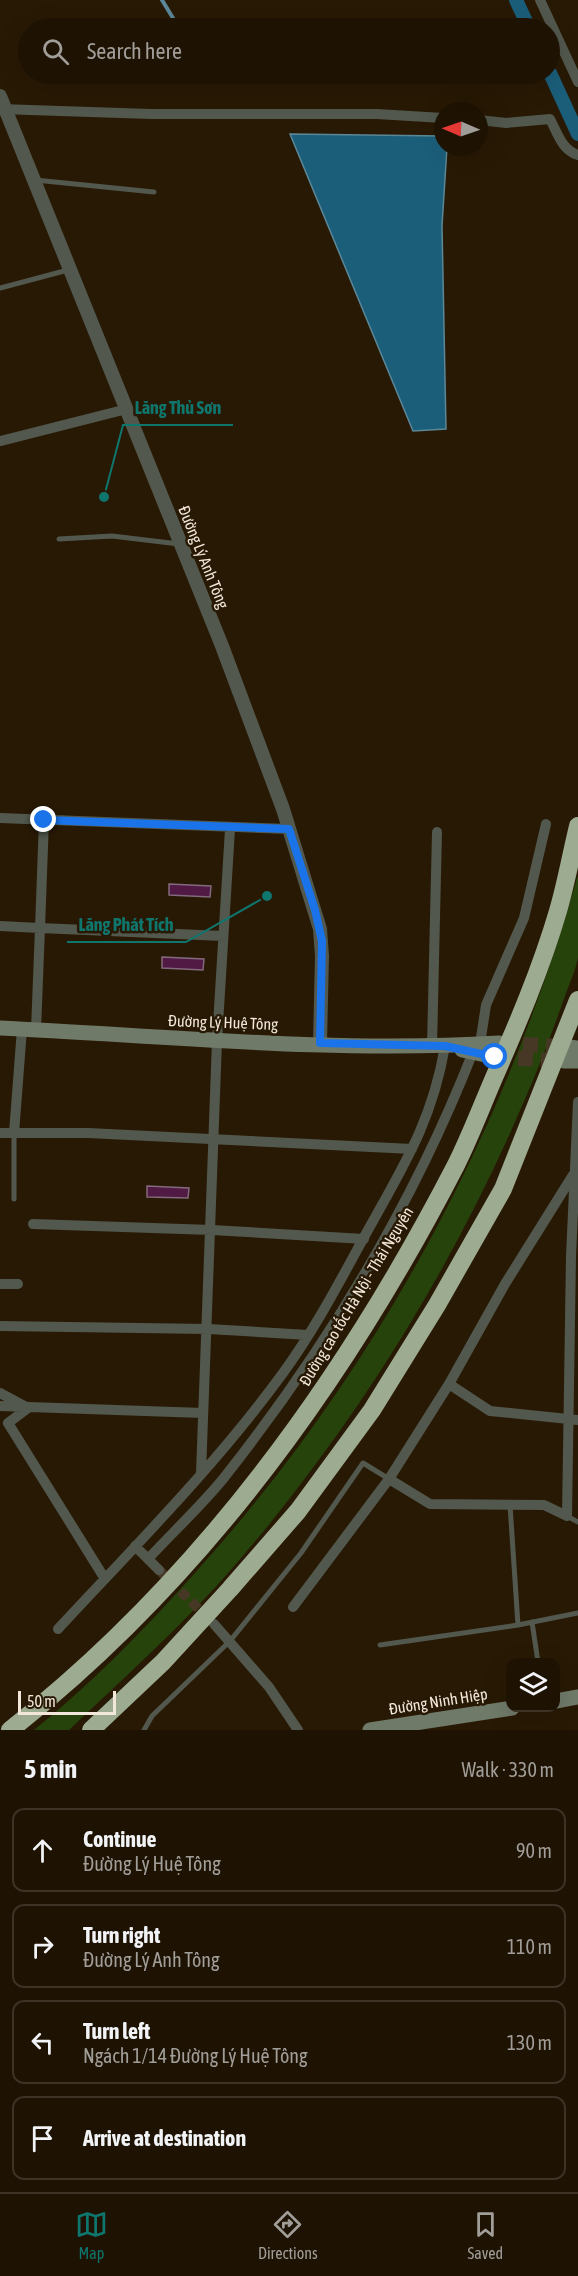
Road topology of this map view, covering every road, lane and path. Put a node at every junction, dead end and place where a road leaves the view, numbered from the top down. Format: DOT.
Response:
graph roads {
  1 [pos="540,0"];
  2 [pos="548,18"];
  3 [pos="560,43"];
  4 [pos="578,82"];
  5 [pos="2,105"];
  6 [pos="434,117"];
  7 [pos="488,121"];
  8 [pos="578,155"];
  9 [pos="34,180"];
  10 [pos="154,192"];
  11 [pos="70,269"];
  12 [pos="0,288"];
  13 [pos="127,410"];
  14 [pos="0,441"];
  15 [pos="59,539"];
  16 [pos="181,543"];
  17 [pos="0,818"];
  18 [pos="44,820"];
  19 [pos="546,824"];
  20 [pos="578,826"];
  21 [pos="230,829"];
  22 [pos="289,829"];
  23 [pos="437,832"];
  24 [pos="0,926"];
  25 [pos="40,927"];
  26 [pos="223,936"];
  27 [pos="578,1000"];
  28 [pos="0,1028"];
  29 [pos="29,1029"];
  30 [pos="217,1041"];
  31 [pos="320,1043"];
  32 [pos="439,1046"];
  33 [pos="476,1048"];
  34 [pos="497,1050"];
  35 [pos="578,1102"];
  36 [pos="577,1129"];
  37 [pos="0,1133"];
  38 [pos="14,1133"];
  39 [pos="216,1138"];
  40 [pos="412,1149"];
  41 [pos="576,1157"];
  42 [pos="574,1173"];
  43 [pos="15,1200"];
  44 [pos="33,1224"];
  45 [pos="212,1230"];
  46 [pos="364,1239"];
  47 [pos="574,1256"];
  48 [pos="0,1284"];
  49 [pos="18,1284"];
  50 [pos="0,1326"];
  51 [pos="209,1329"];
  52 [pos="574,1330"];
  53 [pos="308,1335"];
  54 [pos="449,1384"];
  55 [pos="0,1393"];
  56 [pos="0,1406"];
  57 [pos="28,1408"];
  58 [pos="203,1413"];
  59 [pos="573,1420"];
  60 [pos="4,1425"];
  61 [pos="201,1474"];
  62 [pos="389,1479"];
  63 [pos="573,1488"];
  64 [pos="510,1505"];
  65 [pos="567,1516"];
  66 [pos="578,1522"];
  67 [pos="135,1546"];
  68 [pos="148,1559"];
  69 [pos="159,1570"];
  70 [pos="105,1578"];
  71 [pos="292,1607"];
  72 [pos="578,1613"];
  73 [pos="532,1622"];
  74 [pos="214,1624"];
  75 [pos="518,1625"];
  76 [pos="58,1629"];
  77 [pos="230,1641"];
  78 [pos="380,1645"];
  79 [pos="537,1658"];
  80 [pos="578,1697"];
  81 [pos="560,1700"];
  82 [pos="506,1708"];
  83 [pos="10,1730"];
  84 [pos="91,1730"];
  85 [pos="144,1730"];
  86 [pos="298,1730"];
  87 [pos="370,1730"];
  1 -- 2 [label="street"];
  3 -- 4 [label="street"];
  5 -- 6 [label="street"];
  5 -- 9 [label="street, Đường Lý Anh Tông"];
  7 -- 8 [label="street"];
  9 -- 10 [label="lane"];
  9 -- 11 [label="street, Đường Lý Anh Tông"];
  11 -- 12 [label="lane"];
  11 -- 13 [label="street, Đường Lý Anh Tông"];
  13 -- 14 [label="street"];
  13 -- 16 [label="street, Đường Lý Anh Tông"];
  15 -- 16 [label="lane"];
  16 -- 22 [label="street, Đường Lý Anh Tông"];
  17 -- 18 [label="street"];
  18 -- 21 [label="street"];
  18 -- 25 [label="street"];
  19 -- 33 [label="street"];
  20 -- 83 [label="highway, Đường cao tốc Hà Nội - Thái Nguyên"];
  21 -- 22 [label="street"];
  21 -- 26 [label="street"];
  22 -- 31 [label="street, Đường Lý Anh Tông"];
  23 -- 32 [label="street"];
  24 -- 25 [label="street"];
  25 -- 26 [label="street"];
  25 -- 29 [label="street"];
  26 -- 30 [label="street"];
  27 -- 84 [label="highway"];
  28 -- 29 [label="main road, Đường Lý Huệ Tông"];
  29 -- 30 [label="main road, Đường Lý Huệ Tông"];
  29 -- 38 [label="street"];
  30 -- 31 [label="main road, Đường Lý Huệ Tông"];
  30 -- 39 [label="street"];
  31 -- 32 [label="main road, Đường Lý Huệ Tông"];
  32 -- 33 [label="main road, Đường Lý Huệ Tông"];
  32 -- 40 [label="street"];
  33 -- 34 [label="main road, Đường Lý Huệ Tông"];
  33 -- 68 [label="street"];
  35 -- 36 [label="street"];
  36 -- 41 [label="street"];
  37 -- 38 [label="street"];
  38 -- 39 [label="street"];
  38 -- 43 [label="lane"];
  39 -- 40 [label="street"];
  39 -- 45 [label="street"];
  40 -- 46 [label="street"];
  41 -- 42 [label="street"];
  42 -- 47 [label="street"];
  42 -- 54 [label="street"];
  44 -- 45 [label="street"];
  45 -- 46 [label="street"];
  45 -- 51 [label="street"];
  46 -- 53 [label="street"];
  47 -- 52 [label="street"];
  48 -- 49 [label="street"];
  50 -- 51 [label="street"];
  51 -- 53 [label="street"];
  51 -- 58 [label="street"];
  52 -- 59 [label="street"];
  53 -- 61 [label="street"];
  54 -- 59 [label="street"];
  54 -- 62 [label="street"];
  55 -- 57 [label="street"];
  56 -- 57 [label="street"];
  57 -- 58 [label="street"];
  57 -- 60 [label="street"];
  58 -- 61 [label="street"];
  59 -- 63 [label="street"];
  60 -- 70 [label="street"];
  61 -- 67 [label="street"];
  62 -- 64 [label="street"];
  62 -- 71 [label="street"];
  62 -- 77 [label="lane"];
  63 -- 65 [label="street"];
  64 -- 65 [label="street"];
  64 -- 75 [label="lane"];
  65 -- 66 [label="lane"];
  67 -- 68 [label="street"];
  67 -- 70 [label="street"];
  68 -- 69 [label="street"];
  70 -- 76 [label="street"];
  72 -- 73 [label="lane"];
  73 -- 75 [label="lane"];
  73 -- 79 [label="lane"];
  74 -- 77 [label="street"];
  75 -- 78 [label="lane"];
  77 -- 85 [label="lane"];
  77 -- 86 [label="street"];
  80 -- 81 [label="main road"];
  82 -- 87 [label="main road, Đường Ninh Hiệp"];
}
